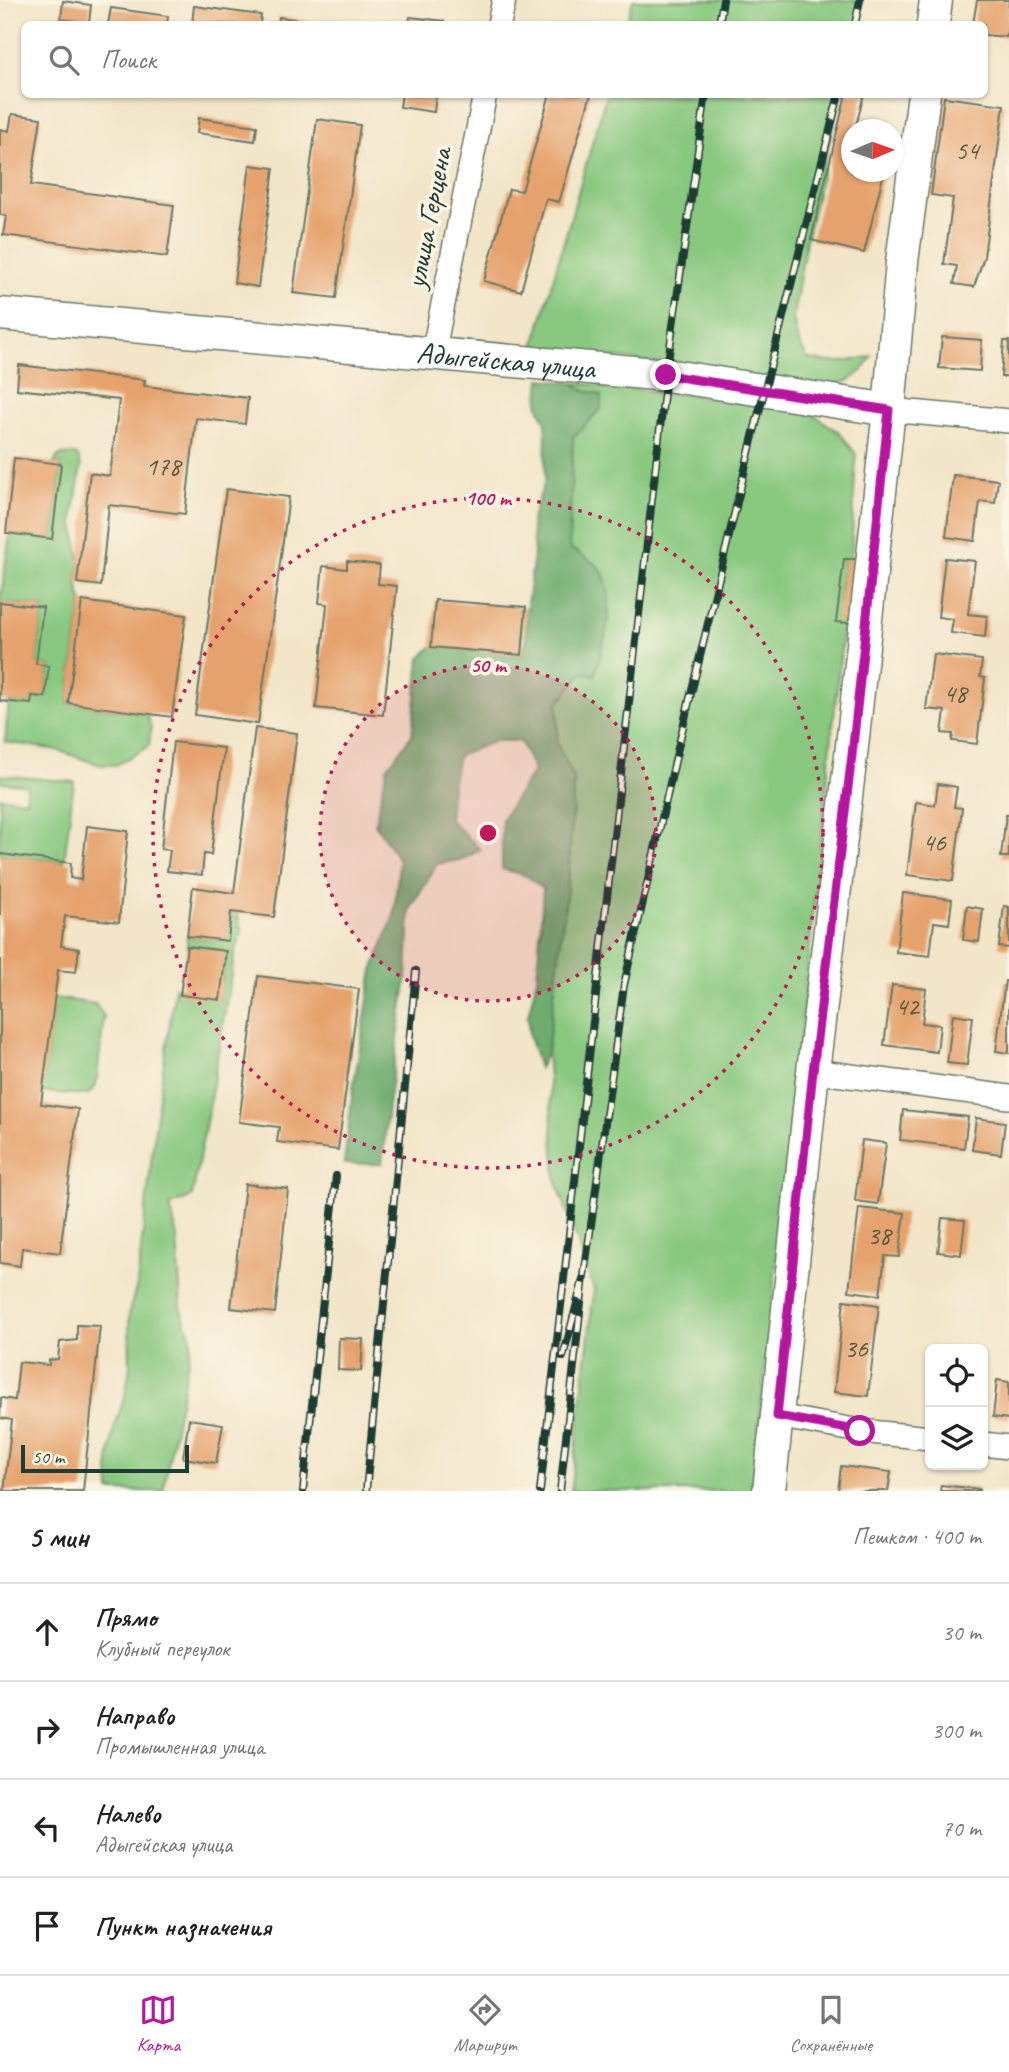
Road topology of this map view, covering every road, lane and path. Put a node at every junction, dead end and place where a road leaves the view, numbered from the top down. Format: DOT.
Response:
graph roads {
  1 [pos="504,0"];
  2 [pos="936,0"];
  3 [pos="500,21"];
  4 [pos="933,21"];
  5 [pos="484,98"];
  6 [pos="923,98"];
  7 [pos="0,314"];
  8 [pos="433,354"];
  9 [pos="889,410"];
  10 [pos="1009,421"];
  11 [pos="813,1071"];
  12 [pos="1009,1097"];
  13 [pos="777,1416"];
  14 [pos="925,1438"];
  15 [pos="988,1445"];
  16 [pos="1009,1447"];
  17 [pos="769,1491"];
  1 -- 3 [label="street"];
  2 -- 4 [label="main road"];
  5 -- 8 [label="street, улица Герцена"];
  6 -- 9 [label="main road"];
  7 -- 8 [label="main road, Адыгейская улица"];
  8 -- 9 [label="main road, Адыгейская улица"];
  9 -- 10 [label="street, Адыгейская улица"];
  9 -- 11 [label="main road"];
  11 -- 12 [label="street"];
  11 -- 13 [label="main road"];
  13 -- 14 [label="street"];
  13 -- 17 [label="main road"];
  15 -- 16 [label="street"];
}
